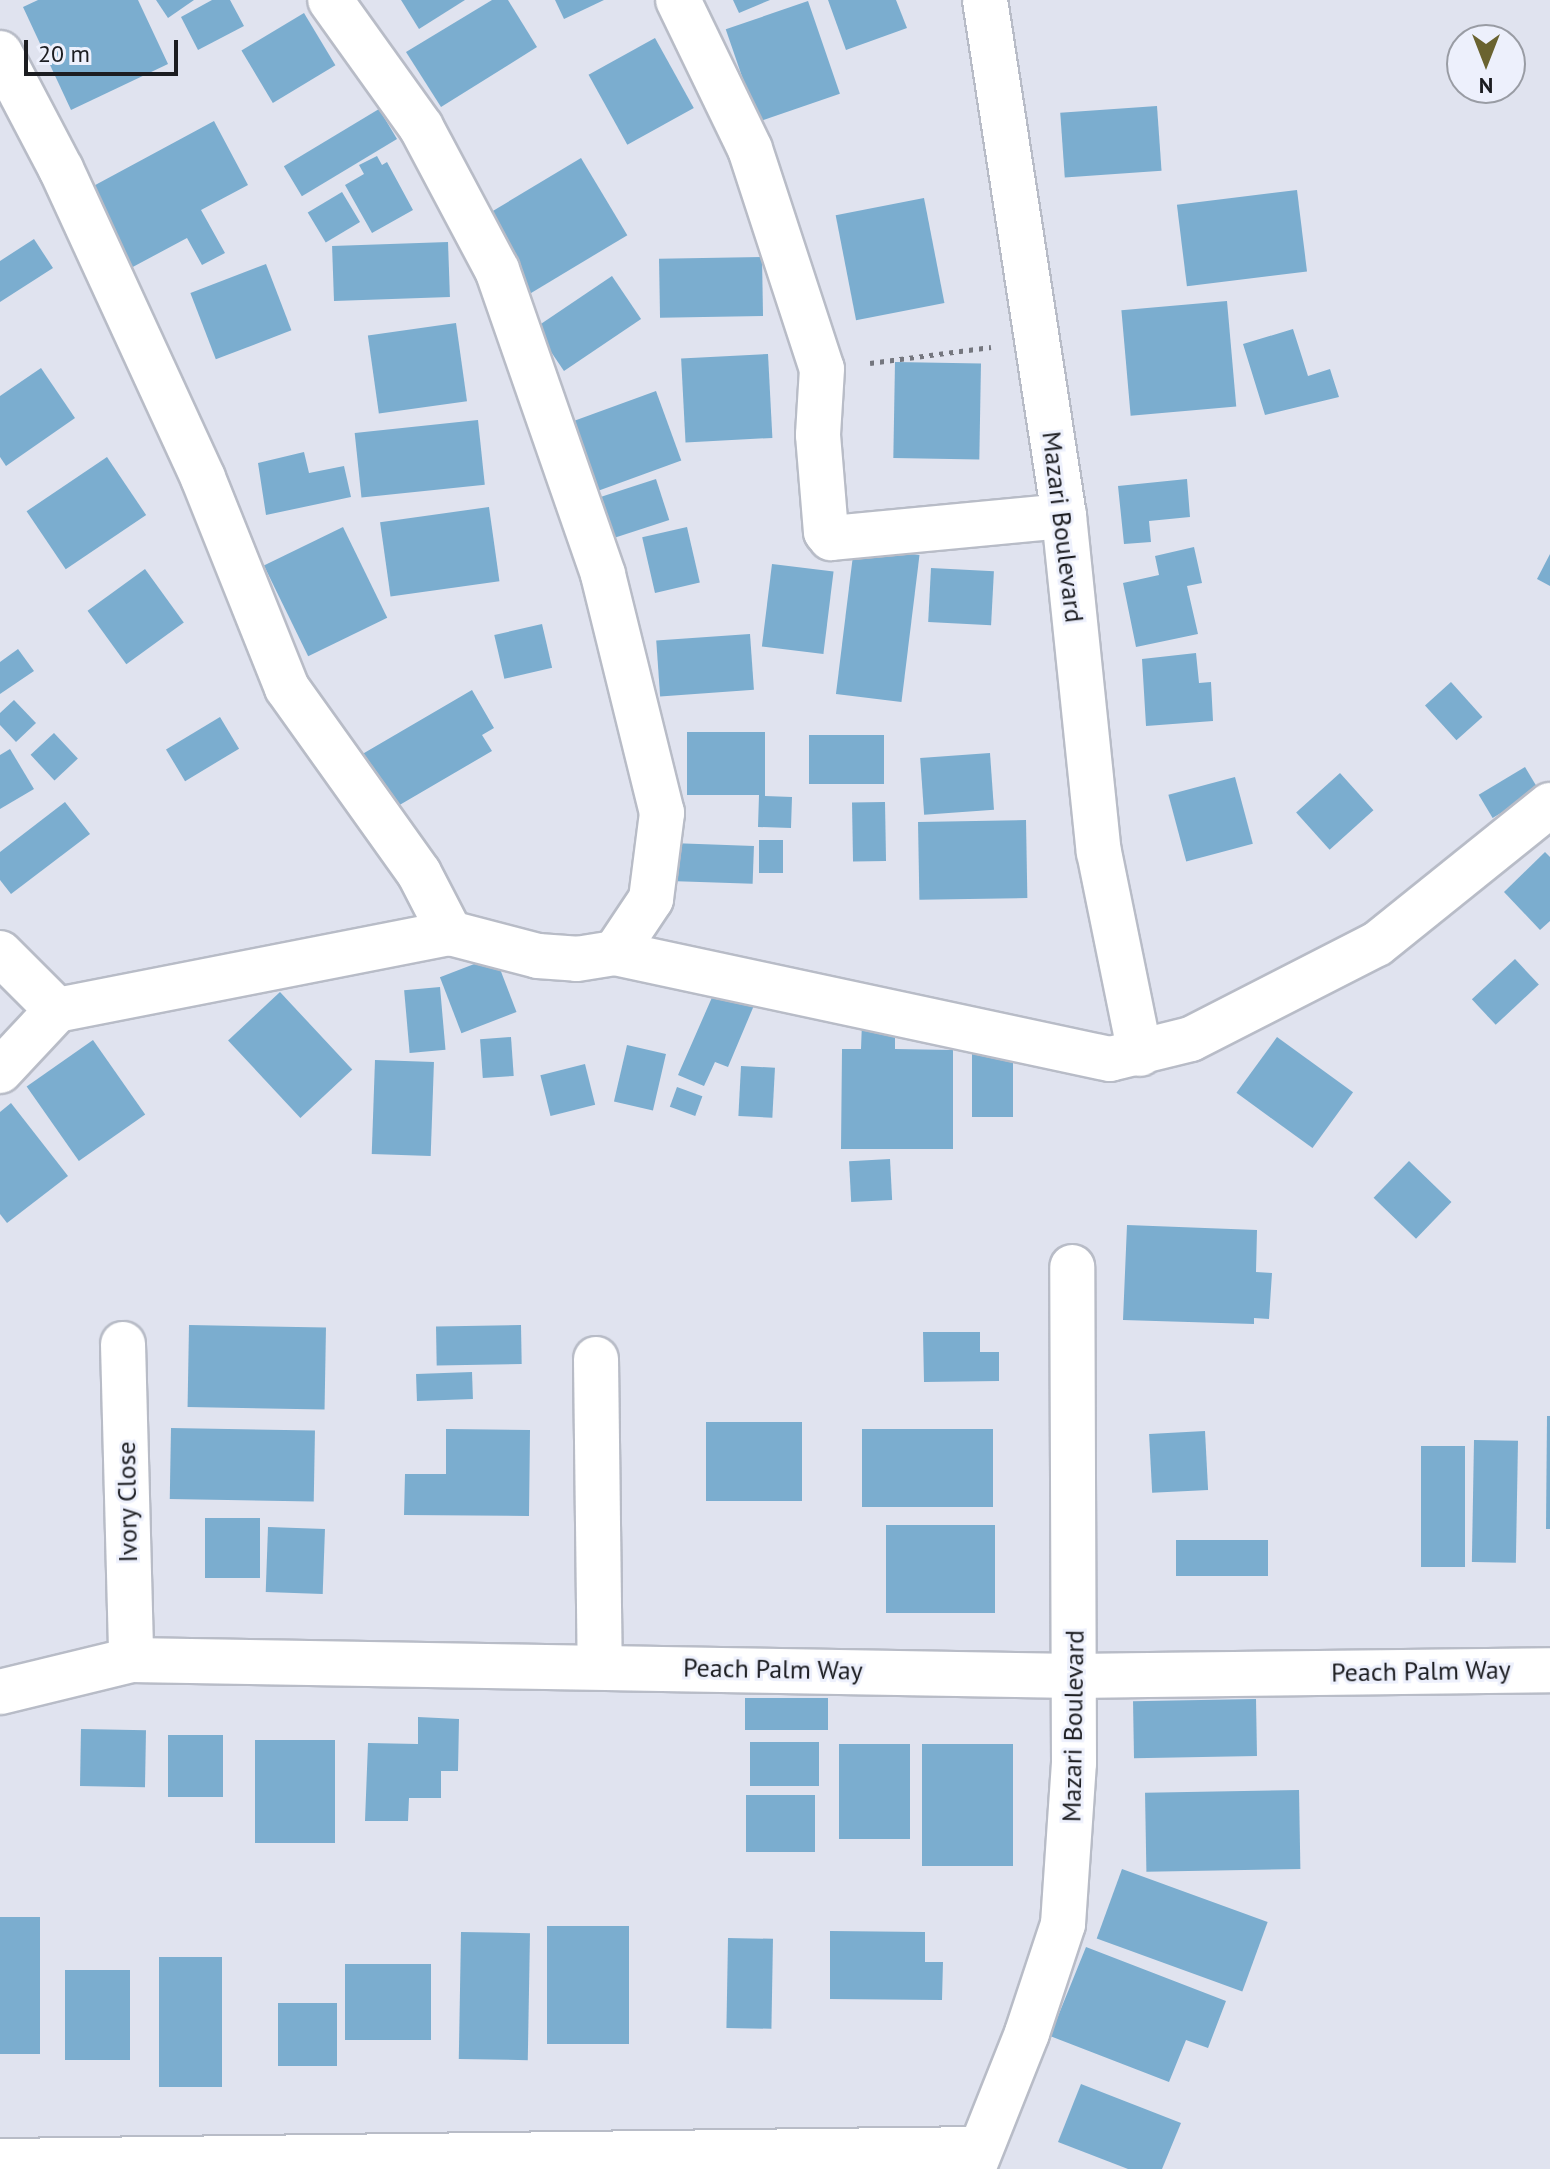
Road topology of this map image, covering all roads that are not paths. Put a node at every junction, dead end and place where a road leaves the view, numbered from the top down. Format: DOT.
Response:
graph roads {
  1 [pos="330,0"];
  2 [pos="678,0"];
  3 [pos="985,0"];
  4 [pos="0,53"];
  5 [pos="1064,516"];
  6 [pos="1550,805"];
  7 [pos="450,933"];
  8 [pos="0,953"];
  9 [pos="615,953"];
  10 [pos="57,1010"];
  11 [pos="1140,1054"];
  12 [pos="0,1071"];
  13 [pos="1072,1267"];
  14 [pos="123,1344"];
  15 [pos="596,1359"];
  16 [pos="131,1660"];
  17 [pos="600,1665"];
  18 [pos="1550,1670"];
  19 [pos="1075,1676"];
  20 [pos="0,1692"];
  21 [pos="976,2159"];
  22 [pos="0,2161"];
  1 -- 9 [label="street"];
  2 -- 5 [label="street"];
  3 -- 5 [label="street, Mazari Boulevard"];
  4 -- 7 [label="street"];
  5 -- 11 [label="street, Mazari Boulevard"];
  6 -- 11 [label="street"];
  7 -- 9 [label="street"];
  7 -- 10 [label="street"];
  8 -- 10 [label="street"];
  9 -- 11 [label="street"];
  10 -- 12 [label="street"];
  13 -- 19 [label="street, Mazari Boulevard"];
  14 -- 16 [label="street, Ivory Close"];
  15 -- 17 [label="street"];
  16 -- 17 [label="street, Peach Palm Way"];
  16 -- 20 [label="street, Peach Palm Way"];
  17 -- 19 [label="street, Peach Palm Way"];
  18 -- 19 [label="street, Peach Palm Way"];
  19 -- 21 [label="street, Mazari Boulevard"];
  21 -- 22 [label="street"];
}
